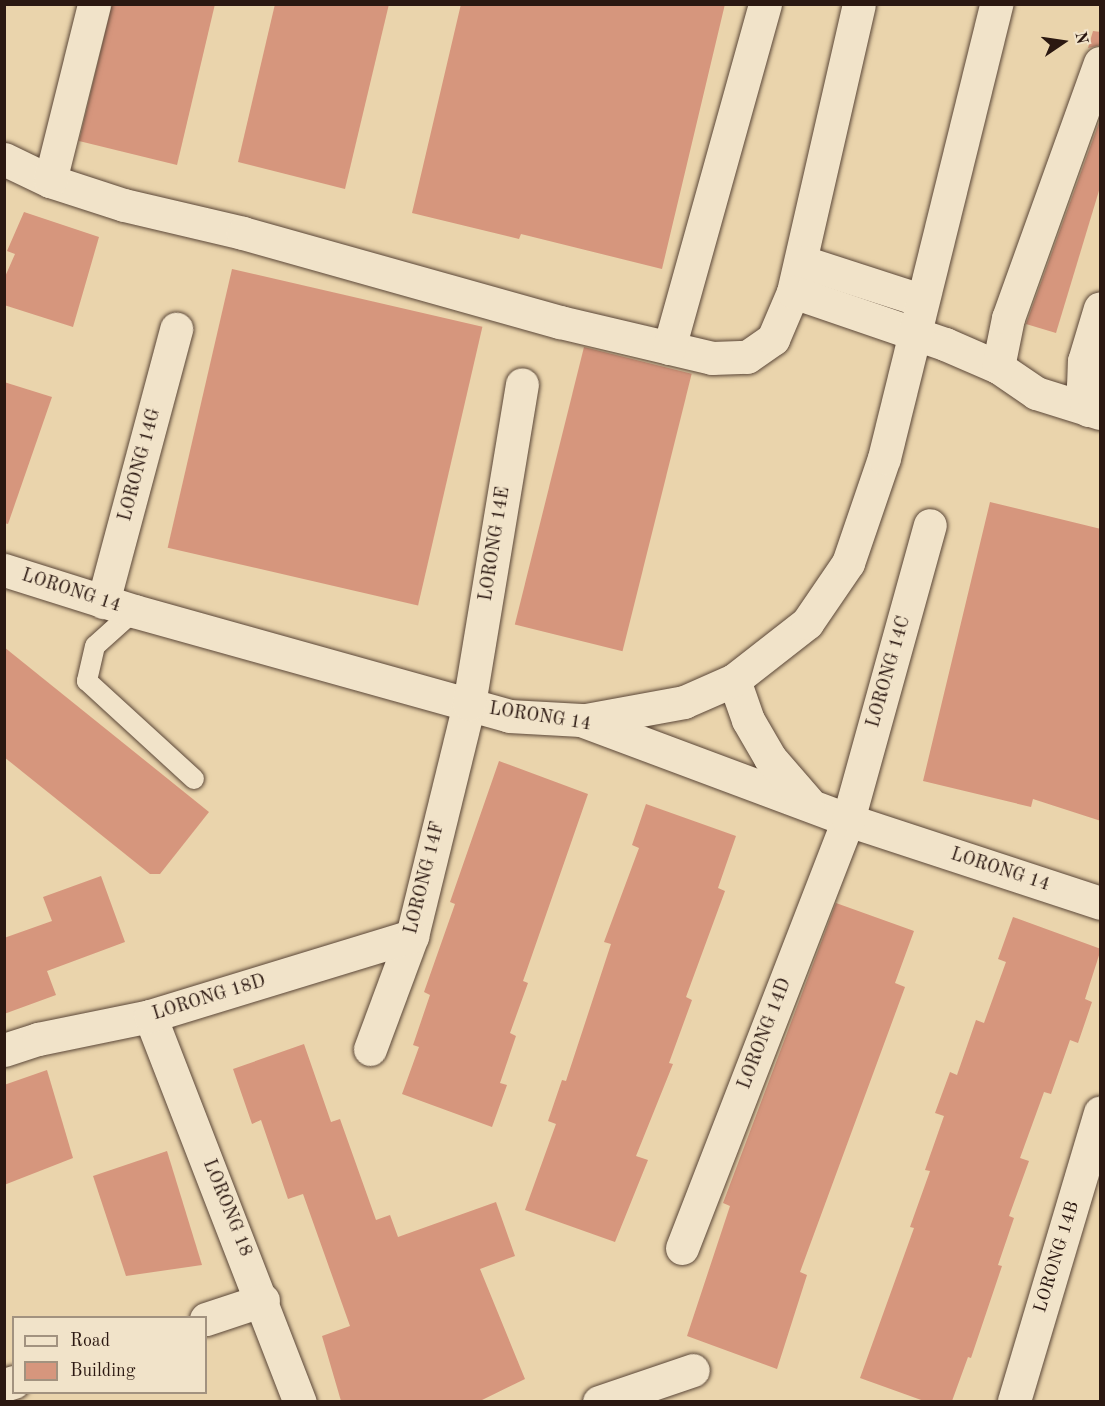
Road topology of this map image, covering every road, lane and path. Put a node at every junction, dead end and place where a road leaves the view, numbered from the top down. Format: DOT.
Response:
graph roads {
  1 [pos="94,4"];
  2 [pos="765,4"];
  3 [pos="859,4"];
  4 [pos="996,4"];
  5 [pos="1101,63"];
  6 [pos="4,159"];
  7 [pos="50,181"];
  8 [pos="798,277"];
  9 [pos="921,300"];
  10 [pos="1101,308"];
  11 [pos="176,329"];
  12 [pos="913,332"];
  13 [pos="669,348"];
  14 [pos="998,367"];
  15 [pos="522,384"];
  16 [pos="1094,412"];
  17 [pos="930,525"];
  18 [pos="4,570"];
  19 [pos="103,602"];
  20 [pos="134,611"];
  21 [pos="734,680"];
  22 [pos="469,704"];
  23 [pos="581,720"];
  24 [pos="194,779"];
  25 [pos="813,807"];
  26 [pos="848,820"];
  27 [pos="1101,903"];
  28 [pos="412,936"];
  29 [pos="150,1016"];
  30 [pos="370,1049"];
  31 [pos="4,1050"];
  32 [pos="1101,1113"];
  33 [pos="682,1248"];
  34 [pos="264,1300"];
  35 [pos="207,1319"];
  36 [pos="693,1370"];
  37 [pos="300,1401"];
  38 [pos="599,1401"];
  39 [pos="1014,1401"];
  1 -- 7 [label="street"];
  2 -- 13 [label="street"];
  3 -- 8 [label="street"];
  4 -- 9 [label="street"];
  5 -- 14 [label="street"];
  6 -- 7 [label="street"];
  7 -- 13 [label="street"];
  8 -- 9 [label="street"];
  8 -- 12 [label="street"];
  8 -- 13 [label="street"];
  9 -- 12 [label="street"];
  10 -- 16 [label="street"];
  11 -- 19 [label="street, LORONG 14G"];
  12 -- 14 [label="street"];
  12 -- 21 [label="street"];
  14 -- 16 [label="street"];
  15 -- 22 [label="street, LORONG 14E"];
  17 -- 26 [label="street, LORONG 14C"];
  18 -- 19 [label="street, LORONG 14"];
  19 -- 20 [label="street, LORONG 14"];
  20 -- 22 [label="street, LORONG 14"];
  20 -- 24 [label="lane"];
  21 -- 23 [label="street"];
  21 -- 25 [label="street"];
  22 -- 23 [label="street, LORONG 14"];
  22 -- 28 [label="street, LORONG 14F"];
  23 -- 25 [label="street, LORONG 14"];
  25 -- 26 [label="street, LORONG 14"];
  26 -- 27 [label="street, LORONG 14"];
  26 -- 33 [label="street, LORONG 14D"];
  28 -- 29 [label="street, LORONG 18D"];
  28 -- 30 [label="street, LORONG 14F"];
  29 -- 31 [label="street, LORONG 18D"];
  29 -- 34 [label="street, LORONG 18"];
  32 -- 39 [label="street, LORONG 14B"];
  34 -- 35 [label="street"];
  34 -- 37 [label="street, LORONG 18"];
  36 -- 38 [label="street"];
}
